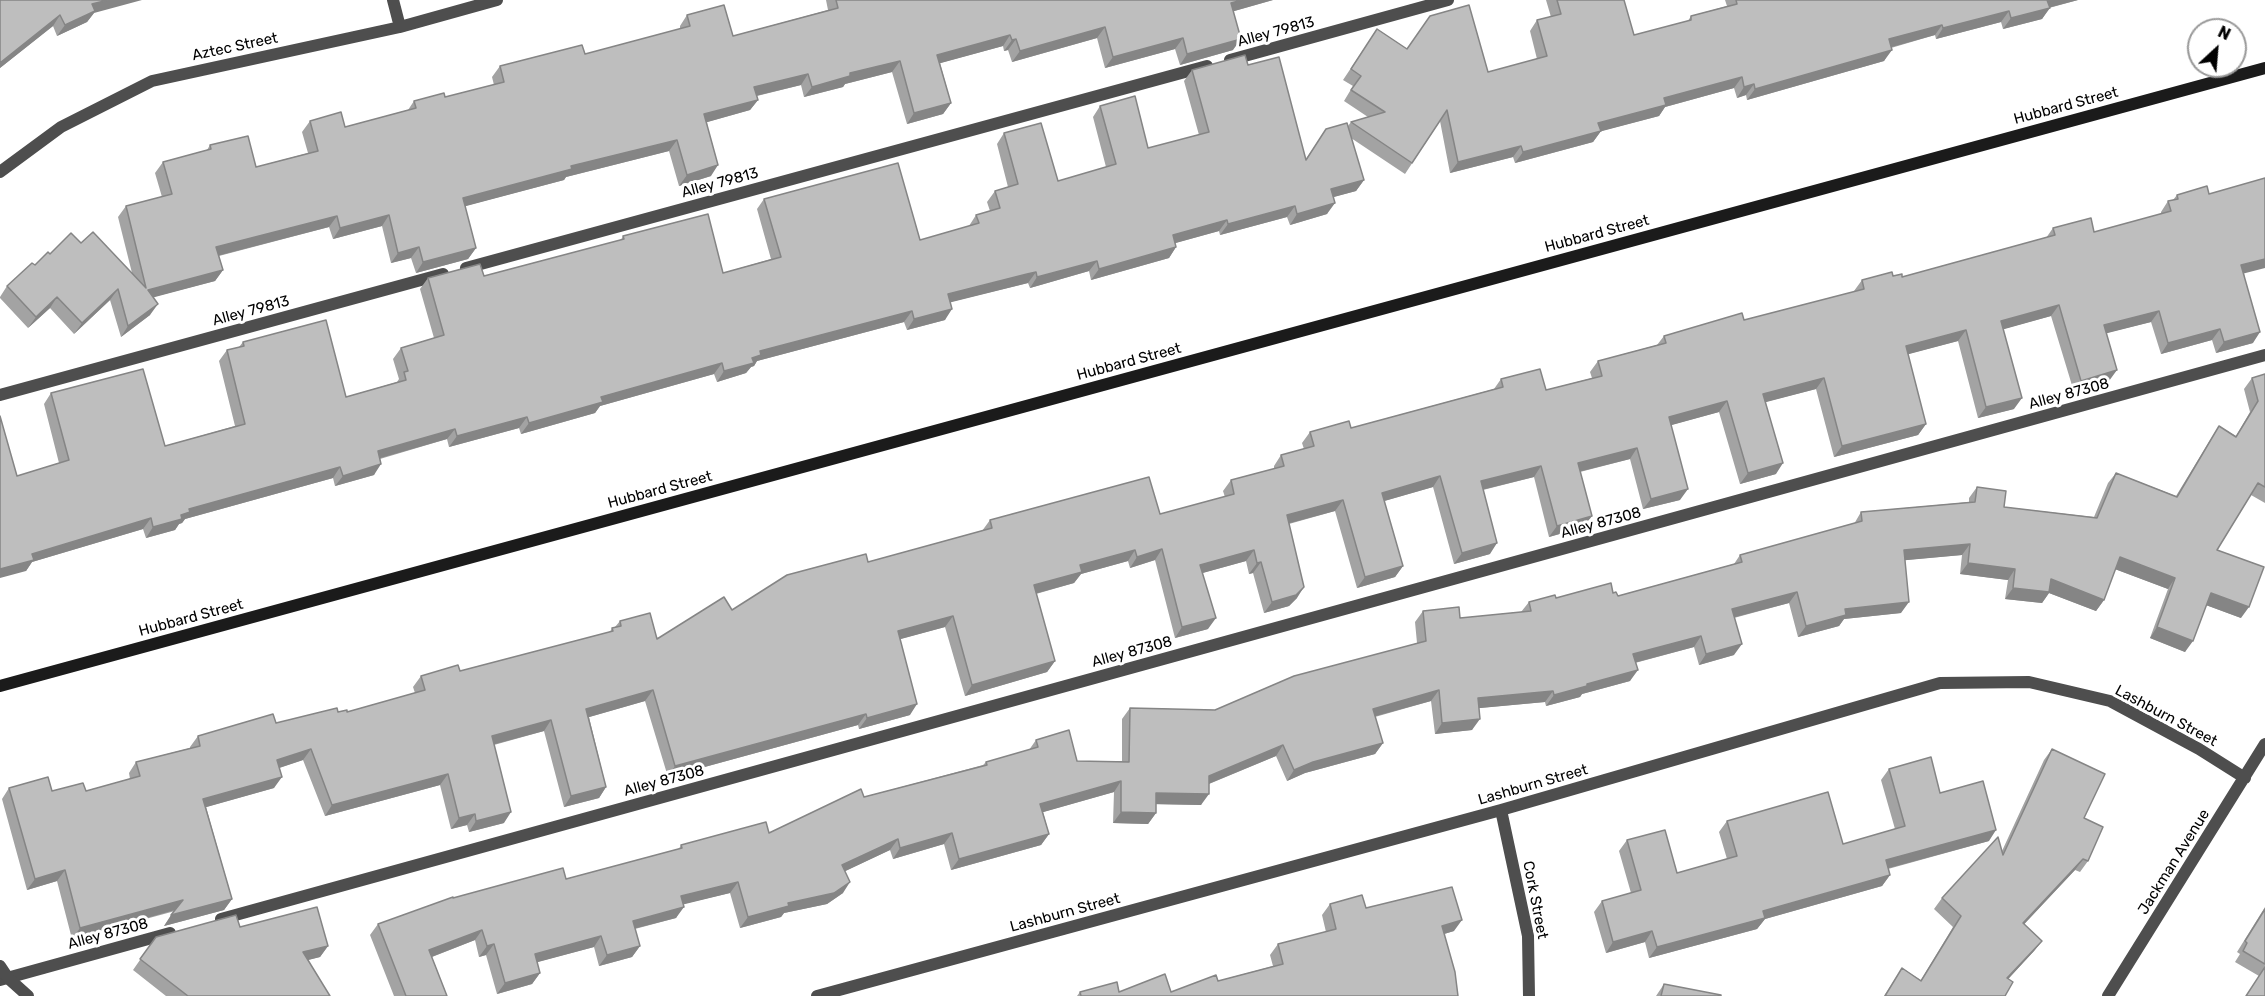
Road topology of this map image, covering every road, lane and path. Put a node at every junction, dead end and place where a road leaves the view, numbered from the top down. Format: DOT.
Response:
graph roads {
  1 [pos="393,0"];
  2 [pos="497,0"];
  3 [pos="1448,0"];
  4 [pos="400,27"];
  5 [pos="2265,68"];
  6 [pos="0,172"];
  7 [pos="2265,356"];
  8 [pos="0,395"];
  9 [pos="0,686"];
  10 [pos="2265,744"];
  11 [pos="2245,778"];
  12 [pos="1501,810"];
  13 [pos="203,924"];
  14 [pos="180,930"];
  15 [pos="0,966"];
  16 [pos="4,979"];
  17 [pos="28,996"];
  18 [pos="817,996"];
  19 [pos="1529,996"];
  20 [pos="2108,996"];
  1 -- 4 [label="street"];
  2 -- 4 [label="street, Aztec Street"];
  3 -- 8 [label="street, Alley 79813"];
  4 -- 6 [label="street, Aztec Street"];
  5 -- 9 [label="main road, Hubbard Street"];
  7 -- 13 [label="street, Alley 87308"];
  10 -- 11 [label="street, Jackman Avenue"];
  11 -- 12 [label="street, Lashburn Street"];
  11 -- 20 [label="street, Jackman Avenue"];
  12 -- 18 [label="street, Lashburn Street"];
  12 -- 19 [label="street, Cork Street"];
  14 -- 16 [label="street, Alley 87308"];
  15 -- 16 [label="street"];
  16 -- 17 [label="street"];
}
